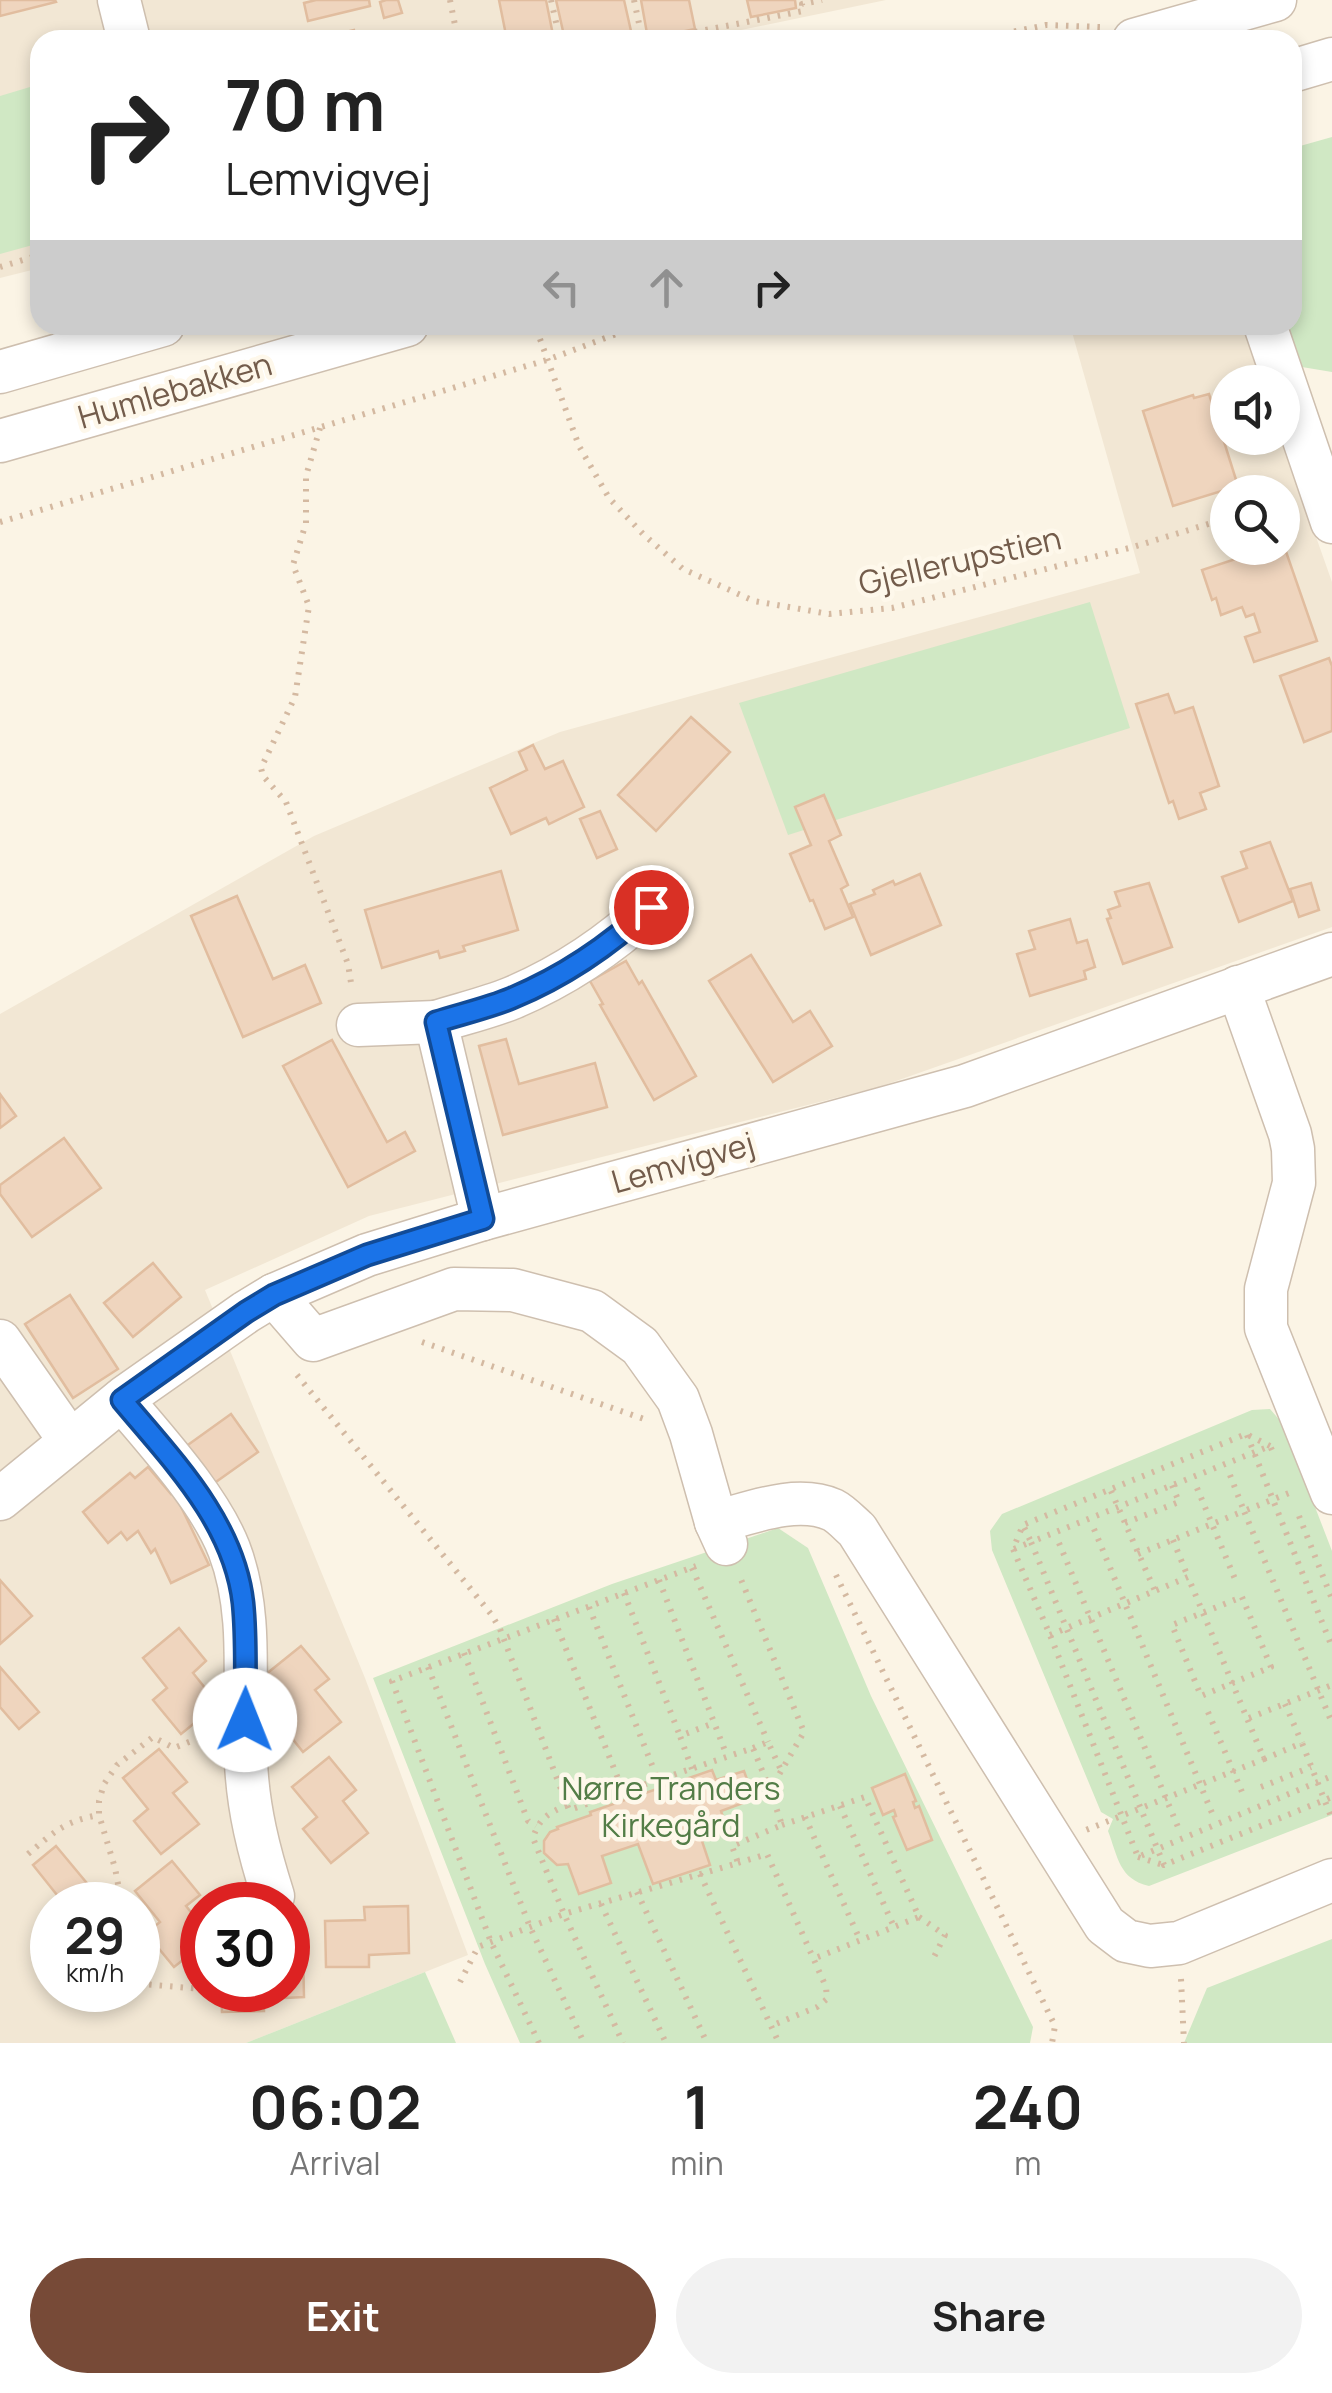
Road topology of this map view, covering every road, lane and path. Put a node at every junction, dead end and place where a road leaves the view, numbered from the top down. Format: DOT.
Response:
graph roads {
  1 [pos="119,0"];
  2 [pos="450,0"];
  3 [pos="552,0"];
  4 [pos="634,0"];
  5 [pos="822,0"];
  6 [pos="1275,0"];
  7 [pos="801,2"];
  8 [pos="126,30"];
  9 [pos="456,30"];
  10 [pos="558,30"];
  11 [pos="640,30"];
  12 [pos="705,30"];
  13 [pos="1022,30"];
  14 [pos="1104,30"];
  15 [pos="1166,30"];
  16 [pos="1332,59"];
  17 [pos="1302,68"];
  18 [pos="30,258"];
  19 [pos="0,267"];
  20 [pos="128,335"];
  21 [pos="372,335"];
  22 [pos="613,335"];
  23 [pos="1269,335"];
  24 [pos="540,338"];
  25 [pos="547,360"];
  26 [pos="0,372"];
  27 [pos="320,428"];
  28 [pos="0,441"];
  29 [pos="0,522"];
  30 [pos="1332,522"];
  31 [pos="1210,523"];
  32 [pos="651,907"];
  33 [pos="1332,954"];
  34 [pos="1238,987"];
  35 [pos="436,1022"];
  36 [pos="358,1025"];
  37 [pos="483,1219"];
  38 [pos="274,1295"];
  39 [pos="376,1318"];
  40 [pos="0,1341"];
  41 [pos="295,1373"];
  42 [pos="122,1400"];
  43 [pos="654,1423"];
  44 [pos="1246,1434"];
  45 [pos="70,1441"];
  46 [pos="1270,1446"];
  47 [pos="1253,1453"];
  48 [pos="1276,1462"];
  49 [pos="1230,1475"];
  50 [pos="1283,1477"];
  51 [pos="1172,1485"];
  52 [pos="1197,1488"];
  53 [pos="1110,1491"];
  54 [pos="1289,1492"];
  55 [pos="1332,1493"];
  56 [pos="0,1500"];
  57 [pos="1272,1500"];
  58 [pos="1118,1507"];
  59 [pos="1244,1511"];
  60 [pos="1125,1522"];
  61 [pos="1212,1524"];
  62 [pos="1023,1525"];
  63 [pos="1094,1529"];
  64 [pos="1173,1540"];
  65 [pos="1031,1542"];
  66 [pos="1059,1543"];
  67 [pos="716,1547"];
  68 [pos="1013,1549"];
  69 [pos="1138,1554"];
  70 [pos="829,1561"];
  71 [pos="1188,1577"];
  72 [pos="1235,1578"];
  73 [pos="658,1580"];
  74 [pos="1155,1591"];
  75 [pos="624,1593"];
  76 [pos="1332,1598"];
  77 [pos="1124,1604"];
  78 [pos="589,1607"];
  79 [pos="1204,1612"];
  80 [pos="1090,1618"];
  81 [pos="554,1620"];
  82 [pos="1065,1628"];
  83 [pos="1050,1634"];
  84 [pos="504,1639"];
  85 [pos="1332,1646"];
  86 [pos="464,1654"];
  87 [pos="428,1667"];
  88 [pos="1233,1682"];
  89 [pos="1332,1685"];
  90 [pos="1318,1690"];
  91 [pos="1285,1704"];
  92 [pos="1208,1712"];
  93 [pos="1249,1718"];
  94 [pos="245,1720"];
  95 [pos="714,1723"];
  96 [pos="1332,1723"];
  97 [pos="680,1736"];
  98 [pos="768,1742"];
  99 [pos="1302,1743"];
  100 [pos="753,1748"];
  101 [pos="727,1756"];
  102 [pos="1264,1759"];
  103 [pos="1311,1767"];
  104 [pos="692,1769"];
  105 [pos="782,1770"];
  106 [pos="1233,1772"];
  107 [pos="1332,1776"];
  108 [pos="658,1780"];
  109 [pos="1317,1782"];
  110 [pos="1199,1784"];
  111 [pos="1261,1787"];
  112 [pos="770,1790"];
  113 [pos="623,1791"];
  114 [pos="1165,1798"];
  115 [pos="1244,1799"];
  116 [pos="1328,1799"];
  117 [pos="567,1805"];
  118 [pos="840,1806"];
  119 [pos="1140,1808"];
  120 [pos="1212,1813"];
  121 [pos="99,1815"];
  122 [pos="1122,1816"];
  123 [pos="804,1817"];
  124 [pos="1332,1819"];
  125 [pos="782,1824"];
  126 [pos="536,1826"];
  127 [pos="1178,1828"];
  128 [pos="1052,1844"];
  129 [pos="1157,1849"];
  130 [pos="28,1854"];
  131 [pos="1138,1857"];
  132 [pos="738,1863"];
  133 [pos="1164,1865"];
  134 [pos="700,1874"];
  135 [pos="1332,1880"];
  136 [pos="117,1882"];
  137 [pos="269,1882"];
  138 [pos="638,1892"];
  139 [pos="600,1903"];
  140 [pos="564,1914"];
  141 [pos="919,1917"];
  142 [pos="530,1927"];
  143 [pos="894,1927"];
  144 [pos="860,1940"];
  145 [pos="491,1942"];
  146 [pos="1179,1943"];
  147 [pos="934,1957"];
  148 [pos="814,1959"];
  149 [pos="460,1982"];
  150 [pos="771,2026"];
  151 [pos="539,2043"];
  152 [pos="584,2043"];
  153 [pos="623,2043"];
  154 [pos="666,2043"];
  155 [pos="707,2043"];
  156 [pos="778,2043"];
  157 [pos="1052,2043"];
  158 [pos="1184,2043"];
  1 -- 8 [label="street"];
  2 -- 9 [label="path"];
  3 -- 10 [label="path"];
  4 -- 11 [label="path"];
  5 -- 7 [label="path"];
  6 -- 15 [label="street"];
  7 -- 12 [label="path"];
  13 -- 14 [label="path"];
  16 -- 17 [label="street"];
  18 -- 19 [label="path"];
  20 -- 26 [label="street, Humlebakken"];
  21 -- 28 [label="street, Humlebakken"];
  22 -- 25 [label="path"];
  23 -- 30 [label="street"];
  24 -- 25 [label="path, Gjellerupstien"];
  25 -- 27 [label="path"];
  25 -- 31 [label="path, Gjellerupstien"];
  27 -- 29 [label="path"];
  27 -- 36 [label="path"];
  32 -- 35 [label="street"];
  33 -- 34 [label="street, Lemvigvej"];
  34 -- 37 [label="street, Lemvigvej"];
  34 -- 55 [label="street"];
  35 -- 36 [label="street"];
  35 -- 37 [label="street"];
  37 -- 38 [label="street, Lemvigvej"];
  38 -- 39 [label="street"];
  38 -- 42 [label="street, Lemvigvej"];
  39 -- 43 [label="path"];
  39 -- 67 [label="street"];
  40 -- 45 [label="street"];
  41 -- 84 [label="path"];
  42 -- 45 [label="street, Lemvigvej"];
  42 -- 94 [label="street"];
  44 -- 46 [label="path"];
  44 -- 47 [label="path"];
  44 -- 53 [label="path"];
  45 -- 56 [label="street, Lemvigvej"];
  46 -- 47 [label="path"];
  46 -- 48 [label="path"];
  47 -- 51 [label="path"];
  47 -- 57 [label="path"];
  49 -- 59 [label="path"];
  50 -- 54 [label="path"];
  51 -- 58 [label="path"];
  51 -- 60 [label="path"];
  52 -- 61 [label="path"];
  53 -- 58 [label="path"];
  53 -- 62 [label="path"];
  54 -- 57 [label="path"];
  54 -- 76 [label="path"];
  57 -- 59 [label="path"];
  57 -- 85 [label="path"];
  58 -- 60 [label="path"];
  58 -- 65 [label="path"];
  59 -- 61 [label="path"];
  59 -- 90 [label="path"];
  60 -- 69 [label="path"];
  61 -- 64 [label="path"];
  61 -- 72 [label="path"];
  62 -- 65 [label="path"];
  62 -- 68 [label="path"];
  63 -- 77 [label="path"];
  64 -- 69 [label="path"];
  64 -- 71 [label="path"];
  65 -- 68 [label="path"];
  65 -- 82 [label="path"];
  66 -- 80 [label="path"];
  67 -- 73 [label="path"];
  67 -- 98 [label="path"];
  67 -- 105 [label="path"];
  67 -- 128 [label="street"];
  68 -- 83 [label="path"];
  69 -- 74 [label="path"];
  70 -- 157 [label="path"];
  71 -- 74 [label="path"];
  71 -- 79 [label="path"];
  73 -- 75 [label="path"];
  73 -- 95 [label="path"];
  74 -- 77 [label="path"];
  75 -- 78 [label="path"];
  75 -- 97 [label="path"];
  77 -- 80 [label="path"];
  77 -- 110 [label="path"];
  78 -- 81 [label="path"];
  78 -- 108 [label="path"];
  79 -- 88 [label="path"];
  79 -- 88 [label="path"];
  79 -- 88 [label="path"];
  80 -- 82 [label="path"];
  80 -- 114 [label="path"];
  81 -- 84 [label="path"];
  81 -- 113 [label="path"];
  82 -- 83 [label="path"];
  82 -- 119 [label="path"];
  83 -- 122 [label="path"];
  84 -- 86 [label="path"];
  84 -- 117 [label="path"];
  86 -- 87 [label="path"];
  86 -- 126 [label="path"];
  87 -- 142 [label="path"];
  87 -- 145 [label="path"];
  88 -- 93 [label="path"];
  89 -- 90 [label="path"];
  90 -- 91 [label="path"];
  90 -- 96 [label="path"];
  91 -- 93 [label="path"];
  91 -- 99 [label="path"];
  92 -- 106 [label="path"];
  93 -- 102 [label="path"];
  94 -- 121 [label="path"];
  94 -- 137 [label="street"];
  95 -- 97 [label="path"];
  95 -- 101 [label="path"];
  97 -- 104 [label="path"];
  98 -- 100 [label="path"];
  98 -- 105 [label="path"];
  99 -- 102 [label="path"];
  99 -- 103 [label="path"];
  100 -- 101 [label="path"];
  100 -- 112 [label="path"];
  101 -- 104 [label="path"];
  102 -- 106 [label="path"];
  103 -- 109 [label="path"];
  103 -- 111 [label="path"];
  104 -- 108 [label="path"];
  105 -- 112 [label="path"];
  106 -- 110 [label="path"];
  106 -- 115 [label="path"];
  107 -- 109 [label="path"];
  108 -- 113 [label="path"];
  109 -- 116 [label="path"];
  109 -- 129 [label="path"];
  110 -- 114 [label="path"];
  110 -- 120 [label="path"];
  112 -- 125 [label="path"];
  113 -- 117 [label="path"];
  114 -- 119 [label="path"];
  114 -- 127 [label="path"];
  116 -- 124 [label="path"];
  116 -- 133 [label="path"];
  117 -- 126 [label="path"];
  118 -- 123 [label="path"];
  118 -- 141 [label="path"];
  118 -- 143 [label="path"];
  119 -- 122 [label="path"];
  119 -- 129 [label="path"];
  121 -- 130 [label="path"];
  121 -- 136 [label="path"];
  122 -- 128 [label="path"];
  122 -- 131 [label="path"];
  123 -- 125 [label="path"];
  123 -- 144 [label="path"];
  125 -- 132 [label="path"];
  126 -- 140 [label="path"];
  128 -- 146 [label="street"];
  129 -- 131 [label="path"];
  129 -- 133 [label="path"];
  131 -- 133 [label="path"];
  132 -- 134 [label="path"];
  132 -- 148 [label="path"];
  134 -- 138 [label="path"];
  134 -- 150 [label="path"];
  135 -- 146 [label="street"];
  138 -- 139 [label="path"];
  138 -- 155 [label="path"];
  139 -- 140 [label="path"];
  139 -- 154 [label="path"];
  140 -- 142 [label="path"];
  140 -- 153 [label="path"];
  141 -- 143 [label="path"];
  141 -- 147 [label="path"];
  142 -- 145 [label="path"];
  142 -- 152 [label="path"];
  143 -- 144 [label="path"];
  144 -- 148 [label="path"];
  145 -- 149 [label="path"];
  145 -- 151 [label="path"];
  146 -- 158 [label="path"];
  148 -- 150 [label="path"];
  150 -- 156 [label="path"];
}
